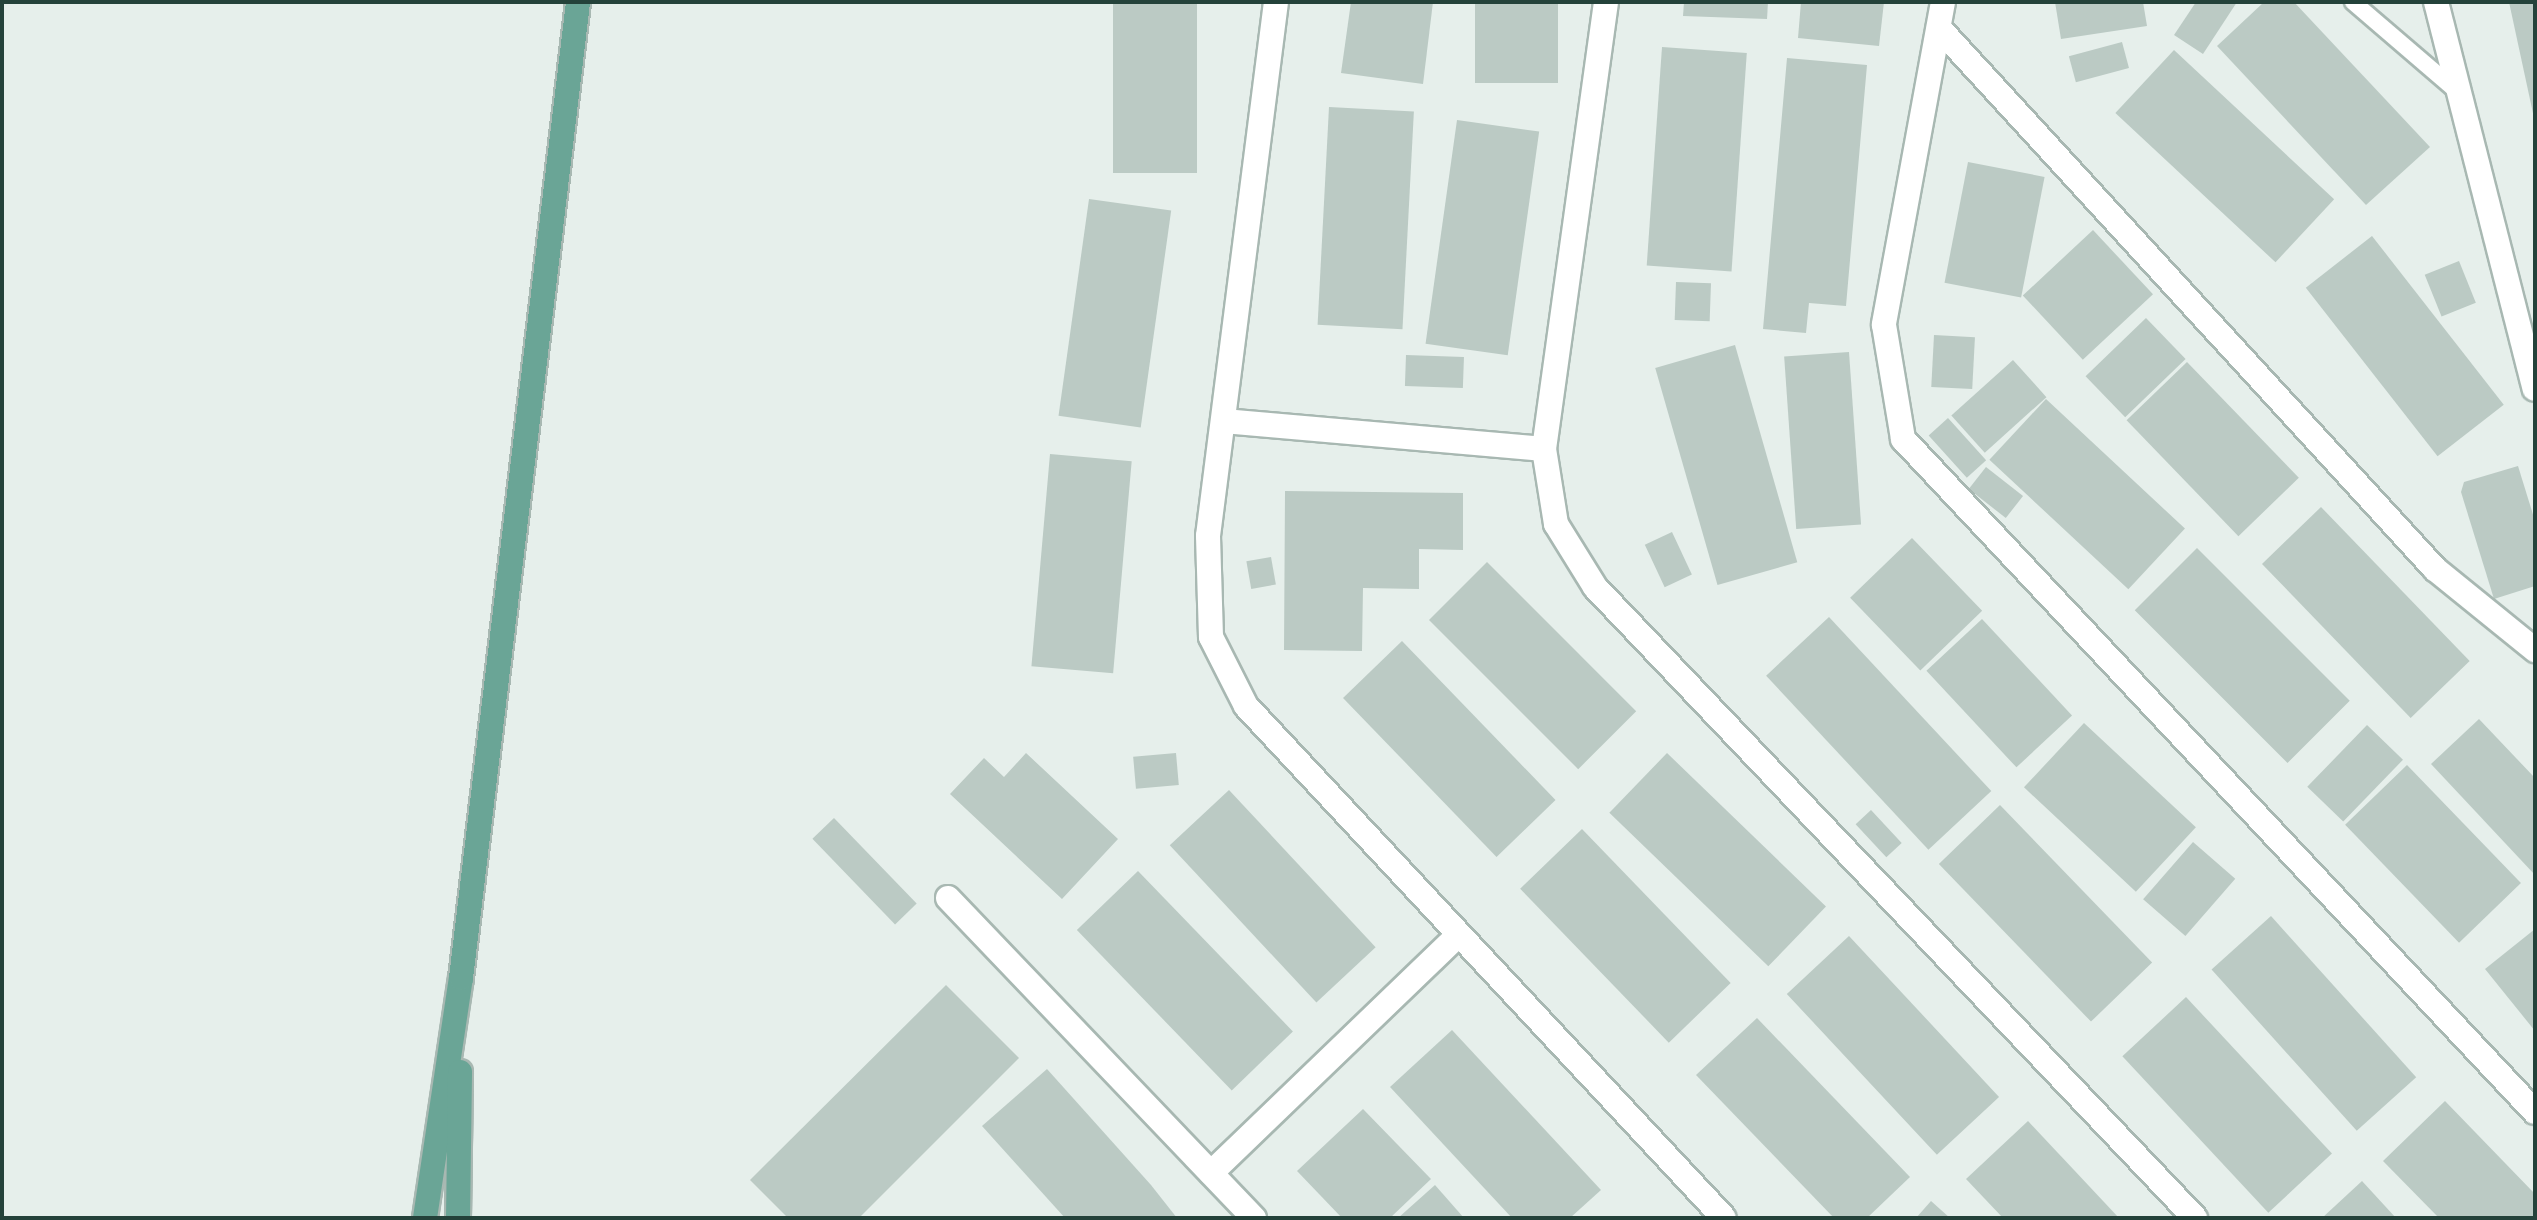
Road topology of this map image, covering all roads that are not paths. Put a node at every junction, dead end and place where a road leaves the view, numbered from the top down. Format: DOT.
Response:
graph roads {
  1 [pos="578,2"];
  2 [pos="1276,2"];
  3 [pos="1606,2"];
  4 [pos="1943,2"];
  5 [pos="2353,2"];
  6 [pos="2436,2"];
  7 [pos="1939,28"];
  8 [pos="2459,93"];
  9 [pos="2535,389"];
  10 [pos="1224,421"];
  11 [pos="1544,449"];
  12 [pos="2535,650"];
  13 [pos="948,898"];
  14 [pos="1459,934"];
  15 [pos="461,978"];
  16 [pos="2535,1112"];
  17 [pos="1211,1173"];
  18 [pos="425,1218"];
  19 [pos="458,1218"];
  20 [pos="1254,1218"];
  21 [pos="1724,1218"];
  22 [pos="2195,1218"];
  1 -- 15 [label="main road"];
  2 -- 10 [label="street"];
  3 -- 11 [label="street"];
  4 -- 7 [label="street"];
  5 -- 8 [label="lane"];
  6 -- 8 [label="street"];
  7 -- 12 [label="street"];
  7 -- 16 [label="street"];
  8 -- 9 [label="street"];
  10 -- 11 [label="street"];
  10 -- 14 [label="street"];
  11 -- 22 [label="street"];
  13 -- 17 [label="street"];
  14 -- 17 [label="street"];
  14 -- 21 [label="street"];
  15 -- 18 [label="main road"];
  15 -- 19 [label="main road"];
  17 -- 20 [label="street"];
}
